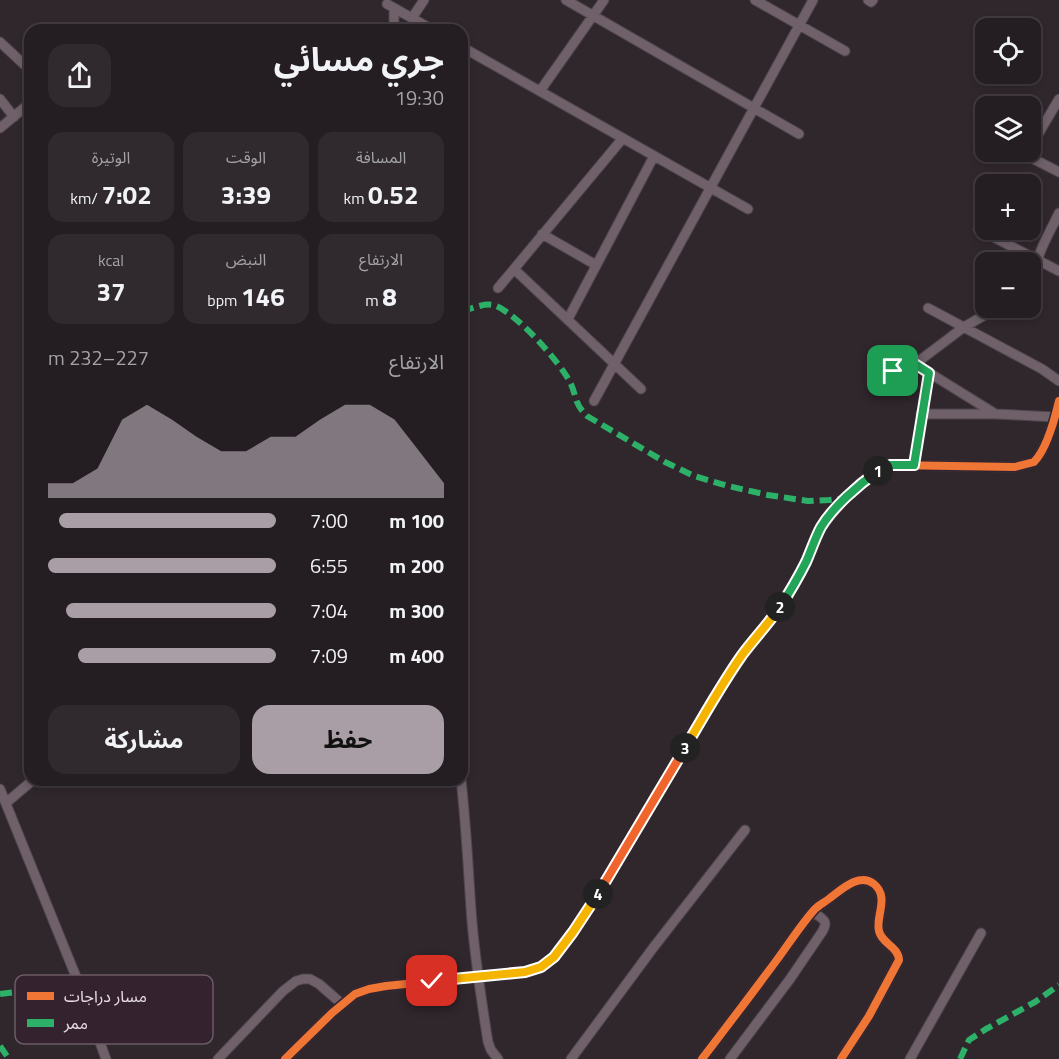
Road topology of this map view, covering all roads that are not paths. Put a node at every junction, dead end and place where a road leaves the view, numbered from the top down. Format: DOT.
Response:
graph roads {
  1 [pos="424,0"];
  2 [pos="566,0"];
  3 [pos="604,0"];
  4 [pos="756,0"];
  5 [pos="813,0"];
  6 [pos="593,15"];
  7 [pos="412,18"];
  8 [pos="393,24"];
  9 [pos="422,24"];
  10 [pos="800,25"];
  11 [pos="0,42"];
  12 [pos="468,49"];
  13 [pos="845,51"];
  14 [pos="24,64"];
  15 [pos="540,91"];
  16 [pos="0,99"];
  17 [pos="1059,99"];
  18 [pos="24,108"];
  19 [pos="754,108"];
  20 [pos="14,117"];
  21 [pos="0,129"];
  22 [pos="1041,129"];
  23 [pos="799,134"];
  24 [pos="623,138"];
  25 [pos="654,156"];
  26 [pos="1041,161"];
  27 [pos="1059,172"];
  28 [pos="710,188"];
  29 [pos="748,209"];
  30 [pos="1059,213"];
  31 [pos="542,234"];
  32 [pos="999,240"];
  33 [pos="1022,252"];
  34 [pos="1041,252"];
  35 [pos="1041,262"];
  36 [pos="596,265"];
  37 [pos="514,268"];
  38 [pos="1059,271"];
  39 [pos="498,288"];
  40 [pos="928,308"];
  41 [pos="980,318"];
  42 [pos="568,320"];
  43 [pos="964,327"];
  44 [pos="615,364"];
  45 [pos="915,364"];
  46 [pos="893,371"];
  47 [pos="929,373"];
  48 [pos="1059,381"];
  49 [pos="641,389"];
  50 [pos="594,401"];
  51 [pos="1059,401"];
  52 [pos="921,414"];
  53 [pos="996,414"];
  54 [pos="1055,417"];
  55 [pos="914,465"];
  56 [pos="26,786"];
  57 [pos="462,786"];
  58 [pos="0,789"];
  59 [pos="6,802"];
  60 [pos="745,830"];
  61 [pos="813,912"];
  62 [pos="981,933"];
  63 [pos="75,975"];
  64 [pos="477,976"];
  65 [pos="342,1004"];
  66 [pos="101,1044"];
  67 [pos="106,1059"];
  68 [pos="218,1059"];
  69 [pos="285,1059"];
  70 [pos="498,1059"];
  71 [pos="571,1059"];
  72 [pos="702,1059"];
  73 [pos="730,1059"];
  74 [pos="841,1059"];
  75 [pos="910,1059"];
  1 -- 7 [label="street"];
  2 -- 6 [label="street"];
  3 -- 6 [label="street"];
  4 -- 10 [label="street"];
  5 -- 10 [label="street"];
  6 -- 15 [label="street"];
  6 -- 19 [label="street"];
  7 -- 8 [label="street"];
  7 -- 9 [label="street"];
  10 -- 13 [label="street"];
  10 -- 19 [label="street"];
  11 -- 14 [label="street"];
  12 -- 15 [label="street"];
  15 -- 24 [label="street"];
  16 -- 20 [label="street"];
  17 -- 22 [label="street"];
  18 -- 20 [label="street"];
  19 -- 23 [label="street"];
  19 -- 28 [label="street"];
  20 -- 21 [label="street"];
  24 -- 25 [label="street"];
  24 -- 31 [label="street"];
  25 -- 28 [label="street"];
  25 -- 36 [label="street"];
  26 -- 27 [label="street"];
  28 -- 29 [label="street"];
  28 -- 44 [label="street"];
  30 -- 34 [label="street"];
  31 -- 36 [label="street"];
  31 -- 37 [label="street"];
  32 -- 33 [label="street"];
  35 -- 38 [label="street"];
  36 -- 42 [label="street"];
  37 -- 39 [label="street"];
  37 -- 42 [label="street"];
  40 -- 43 [label="street"];
  41 -- 43 [label="street"];
  42 -- 44 [label="street"];
  43 -- 45 [label="street"];
  43 -- 48 [label="street"];
  44 -- 49 [label="street"];
  44 -- 50 [label="street"];
  45 -- 46 [label="street"];
  45 -- 47 [label="street"];
  47 -- 52 [label="street"];
  47 -- 53 [label="street"];
  51 -- 54 [label="street"];
  52 -- 53 [label="street"];
  52 -- 55 [label="street"];
  53 -- 54 [label="street"];
  54 -- 55 [label="street"];
  55 -- 64 [label="street"];
  56 -- 59 [label="street"];
  57 -- 64 [label="street"];
  58 -- 59 [label="street"];
  59 -- 63 [label="street"];
  60 -- 71 [label="street"];
  61 -- 72 [label="street"];
  61 -- 73 [label="street"];
  61 -- 74 [label="street"];
  62 -- 75 [label="street"];
  64 -- 65 [label="street"];
  64 -- 70 [label="street"];
  65 -- 68 [label="street"];
  65 -- 69 [label="street"];
  66 -- 67 [label="street"];
}
